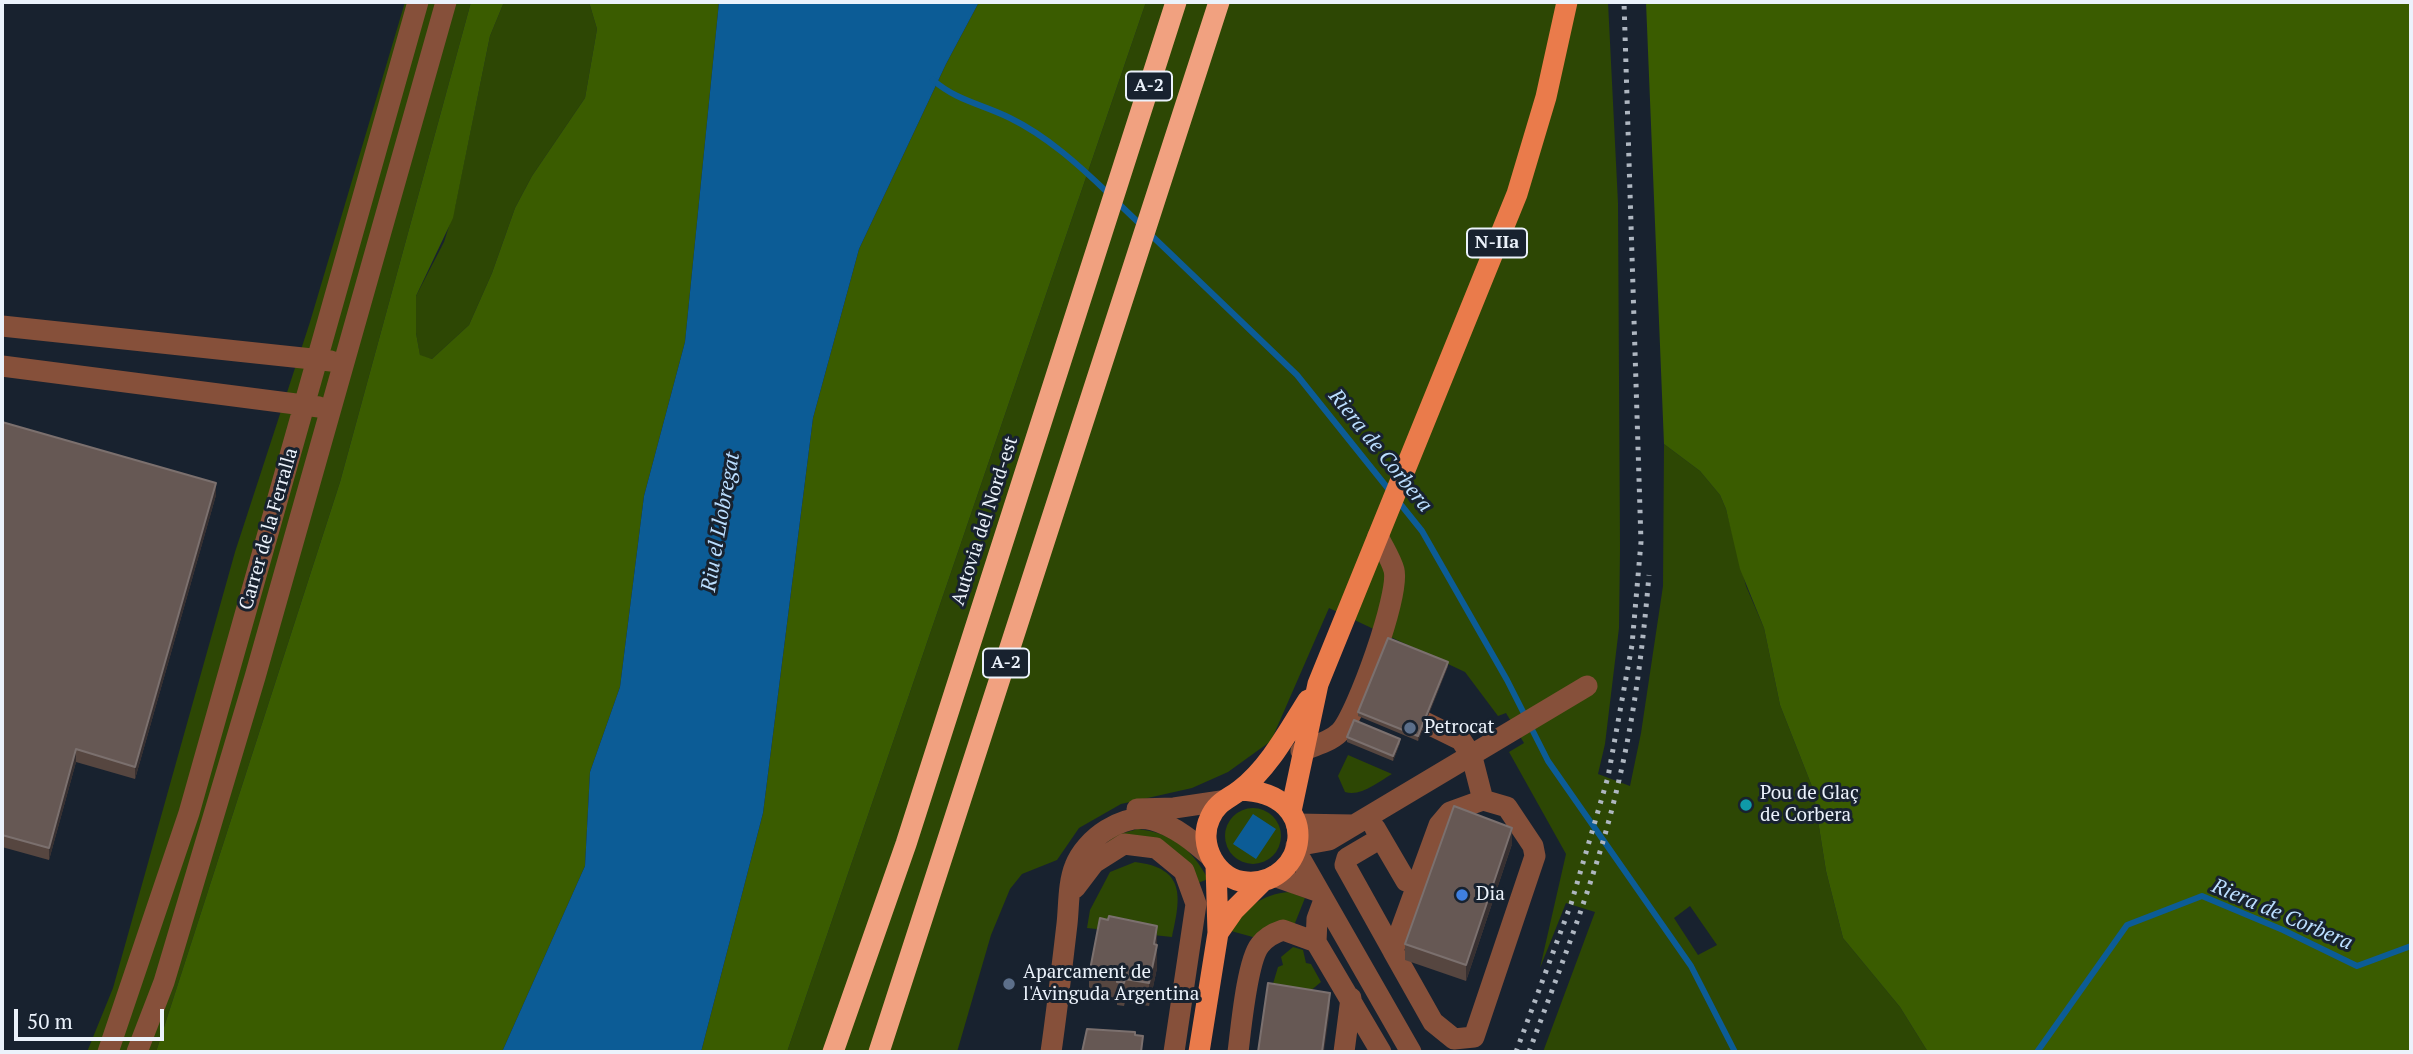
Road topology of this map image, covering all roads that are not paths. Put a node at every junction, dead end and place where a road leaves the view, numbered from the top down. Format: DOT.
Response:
graph roads {
  1 [pos="418,2"];
  2 [pos="446,2"];
  3 [pos="1176,2"];
  4 [pos="1219,2"];
  5 [pos="1567,2"];
  6 [pos="2,326"];
  7 [pos="318,358"];
  8 [pos="343,363"];
  9 [pos="2,366"];
  10 [pos="305,404"];
  11 [pos="330,410"];
  12 [pos="1381,529"];
  13 [pos="1318,684"];
  14 [pos="1587,686"];
  15 [pos="1361,691"];
  16 [pos="1301,751"];
  17 [pos="1472,757"];
  18 [pos="1240,790"];
  19 [pos="1483,800"];
  20 [pos="1221,801"];
  21 [pos="1293,817"];
  22 [pos="1362,820"];
  23 [pos="1381,838"];
  24 [pos="1296,848"];
  25 [pos="1213,861"];
  26 [pos="1269,878"];
  27 [pos="1418,884"];
  28 [pos="1074,887"];
  29 [pos="1320,895"];
  30 [pos="1217,933"];
  31 [pos="1316,942"];
  32 [pos="1393,951"];
  33 [pos="1351,998"];
  34 [pos="108,1052"];
  35 [pos="137,1052"];
  36 [pos="833,1052"];
  37 [pos="879,1052"];
  38 [pos="1051,1052"];
  39 [pos="1174,1052"];
  40 [pos="1199,1052"];
  41 [pos="1238,1052"];
  42 [pos="1344,1052"];
  43 [pos="1381,1052"];
  44 [pos="1411,1052"];
  1 -- 7 [label="street, Carrer de la Ferralla"];
  2 -- 8 [label="street, Carrer de la Ferralla"];
  3 -- 36 [label="highway, Autovia del Nord-est / A-2"];
  4 -- 37 [label="highway, A-2"];
  5 -- 12 [label="main road, N-IIa"];
  6 -- 7 [label="street"];
  7 -- 8 [label="street"];
  7 -- 10 [label="street, Carrer de la Ferralla"];
  8 -- 11 [label="street, Carrer de la Ferralla"];
  9 -- 10 [label="street"];
  10 -- 11 [label="street"];
  10 -- 34 [label="street, Carrer de la Ferralla"];
  11 -- 35 [label="street, Carrer de la Ferralla"];
  12 -- 13 [label="main road, N-IIa"];
  12 -- 15 [label="street"];
  13 -- 16 [label="main road, N-IIa"];
  13 -- 18 [label="main road, N-IIa"];
  14 -- 17 [label="street"];
  15 -- 16 [label="street"];
  15 -- 17 [label="street"];
  16 -- 21 [label="main road, N-IIa"];
  17 -- 19 [label="street"];
  17 -- 22 [label="street"];
  18 -- 20 [label="main road, N-IIa"];
  18 -- 21 [label="main road"];
  19 -- 27 [label="street"];
  19 -- 32 [label="street"];
  20 -- 25 [label="main road"];
  20 -- 28 [label="street"];
  21 -- 22 [label="street"];
  21 -- 24 [label="main road, N-IIa"];
  22 -- 23 [label="street"];
  22 -- 24 [label="street"];
  23 -- 27 [label="street"];
  23 -- 32 [label="street"];
  24 -- 26 [label="main road"];
  24 -- 29 [label="street"];
  25 -- 26 [label="main road"];
  25 -- 28 [label="street"];
  25 -- 30 [label="main road"];
  26 -- 29 [label="street"];
  26 -- 30 [label="main road"];
  27 -- 32 [label="street"];
  28 -- 38 [label="street"];
  28 -- 39 [label="street"];
  29 -- 31 [label="street"];
  29 -- 44 [label="street"];
  30 -- 40 [label="main road"];
  31 -- 33 [label="street"];
  31 -- 41 [label="street"];
  33 -- 42 [label="street"];
  33 -- 43 [label="street"];
}
